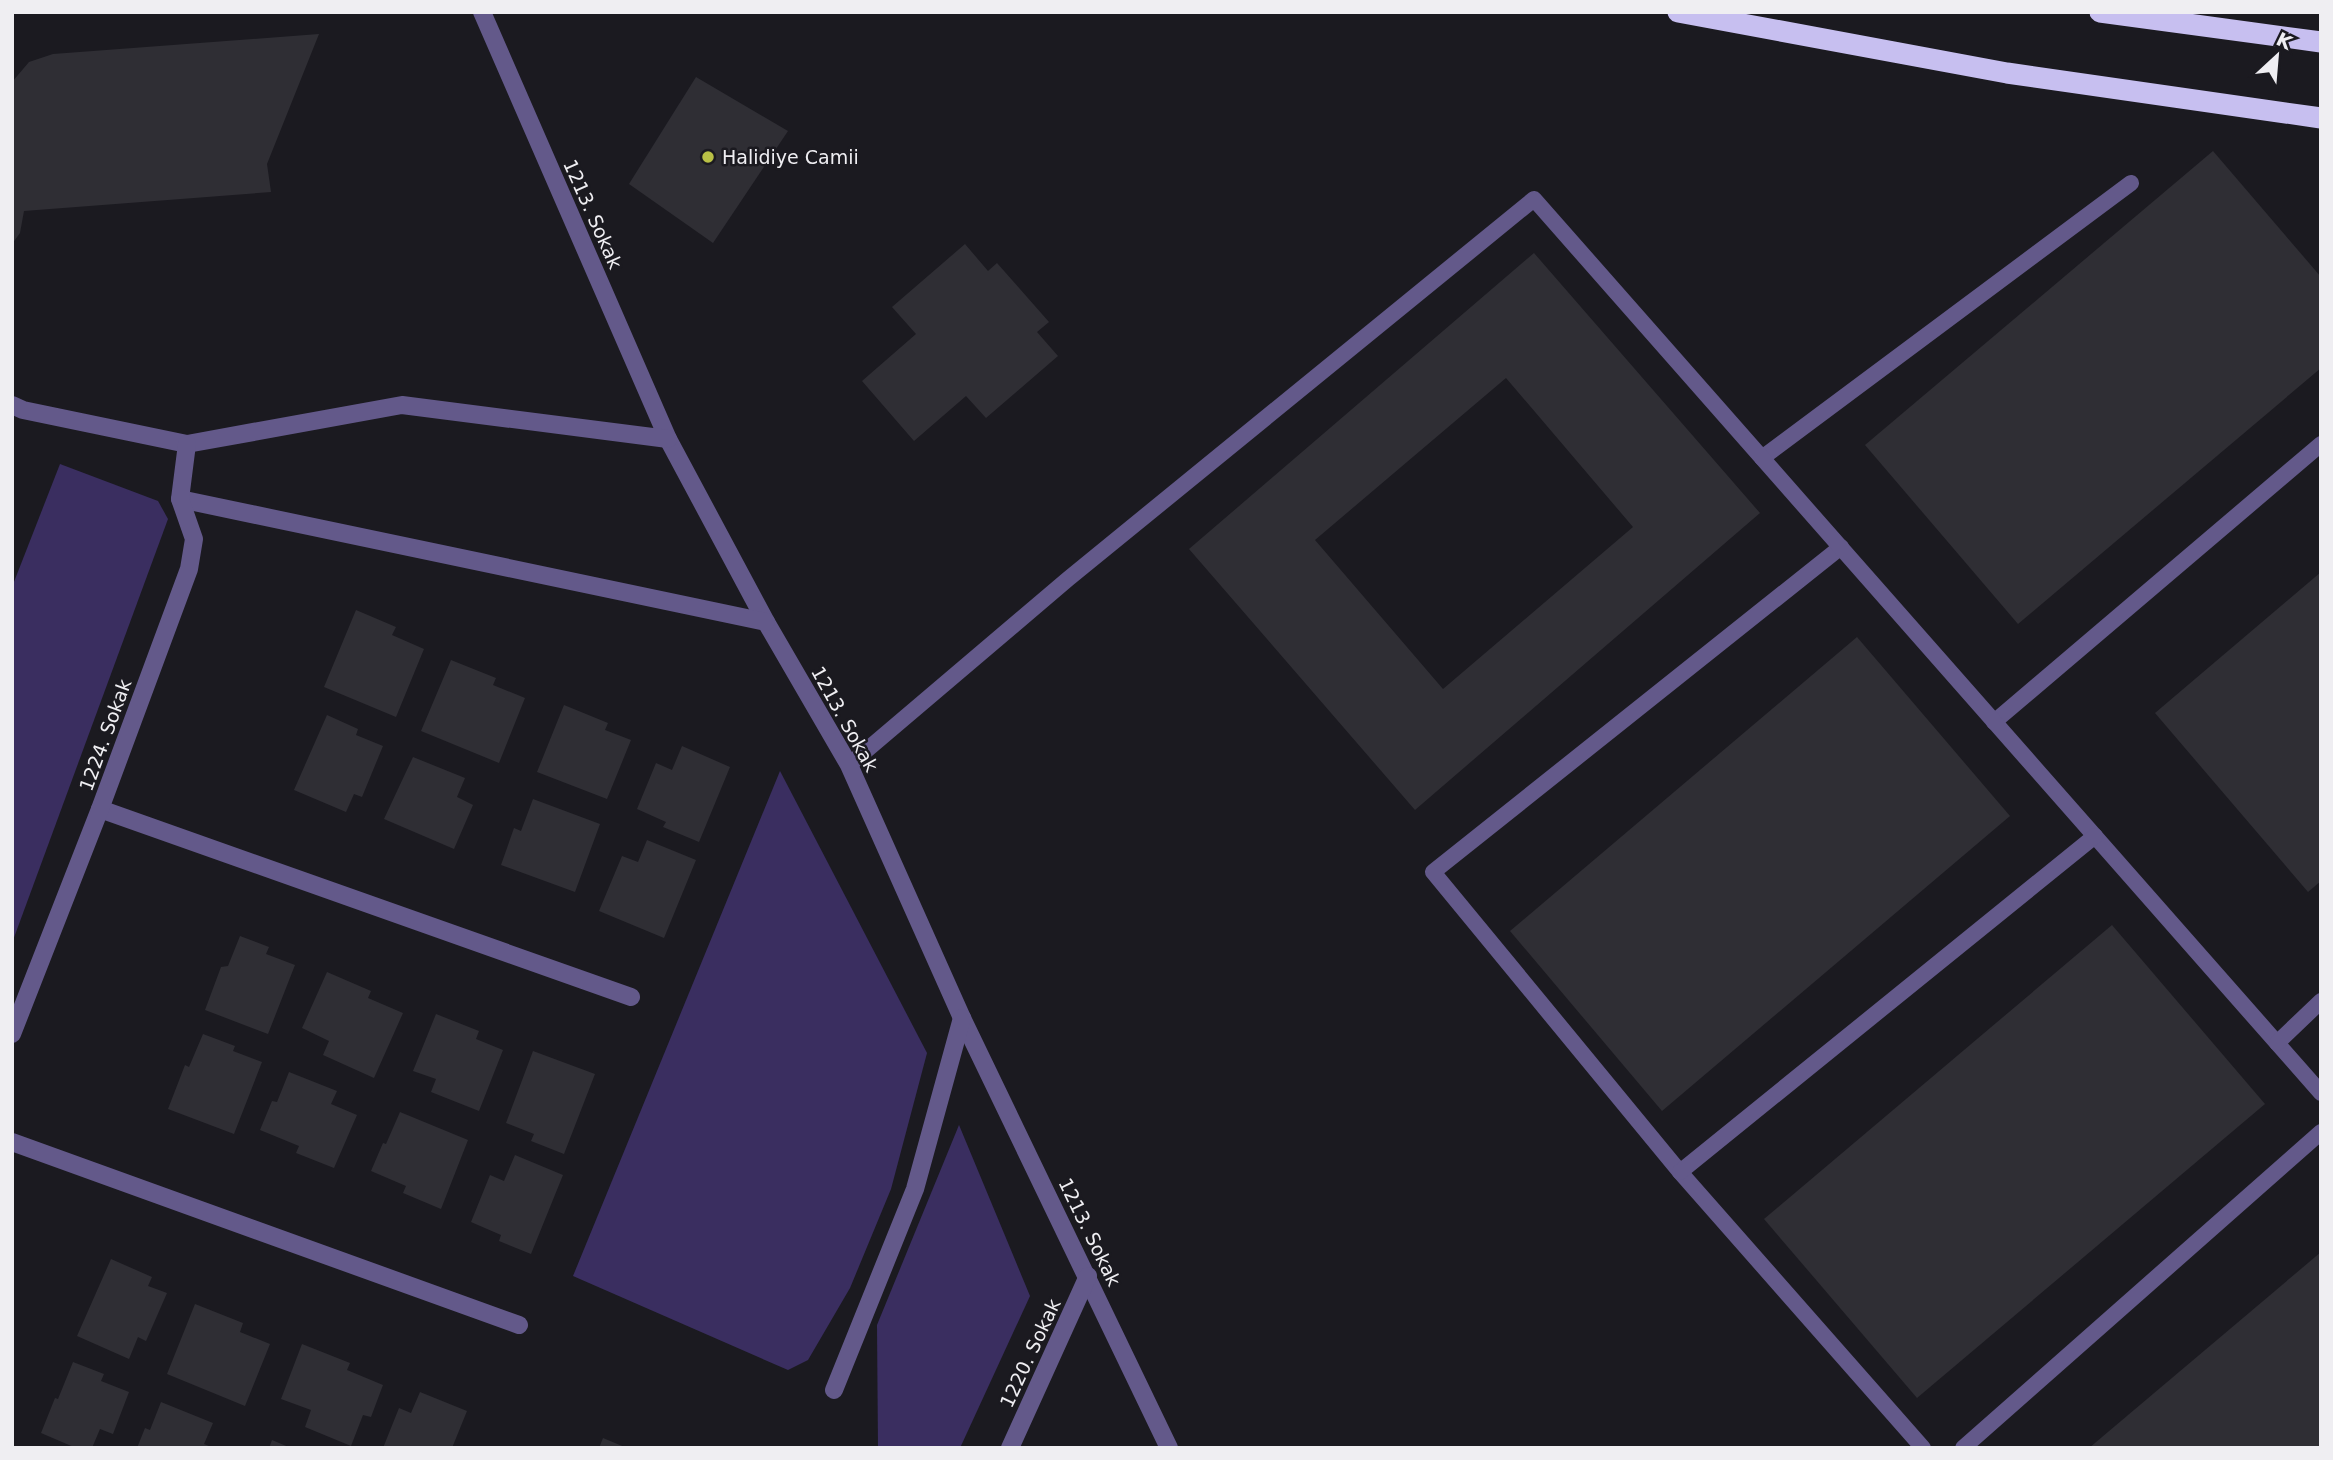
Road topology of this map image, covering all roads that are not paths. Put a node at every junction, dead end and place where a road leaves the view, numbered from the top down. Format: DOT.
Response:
graph roads {
  1 [pos="482,12"];
  2 [pos="1678,12"];
  3 [pos="2100,12"];
  4 [pos="2321,42"];
  5 [pos="2321,118"];
  6 [pos="2132,183"];
  7 [pos="12,405"];
  8 [pos="668,439"];
  9 [pos="187,444"];
  10 [pos="2321,444"];
  11 [pos="1762,458"];
  12 [pos="180,499"];
  13 [pos="1841,547"];
  14 [pos="766,622"];
  15 [pos="1994,722"];
  16 [pos="849,765"];
  17 [pos="100,809"];
  18 [pos="2095,836"];
  19 [pos="631,997"];
  20 [pos="2321,1001"];
  21 [pos="962,1018"];
  22 [pos="12,1034"];
  23 [pos="2277,1043"];
  24 [pos="2321,1093"];
  25 [pos="2321,1132"];
  26 [pos="12,1142"];
  27 [pos="1680,1172"];
  28 [pos="1088,1276"];
  29 [pos="519,1325"];
  30 [pos="835,1390"];
  31 [pos="1010,1448"];
  32 [pos="1169,1448"];
  33 [pos="1923,1448"];
  34 [pos="1963,1448"];
  1 -- 8 [label="street, 1213. Sokak"];
  2 -- 5 [label="highway"];
  3 -- 4 [label="highway"];
  6 -- 11 [label="lane"];
  7 -- 9 [label="street"];
  8 -- 9 [label="street"];
  8 -- 14 [label="street, 1213. Sokak"];
  9 -- 12 [label="street, 1224. Sokak"];
  10 -- 15 [label="lane"];
  11 -- 13 [label="lane"];
  11 -- 16 [label="lane"];
  12 -- 14 [label="street"];
  12 -- 17 [label="street, 1224. Sokak"];
  13 -- 15 [label="lane"];
  13 -- 27 [label="lane"];
  14 -- 16 [label="street, 1213. Sokak"];
  15 -- 18 [label="lane"];
  16 -- 21 [label="street, 1213. Sokak"];
  17 -- 19 [label="street"];
  17 -- 22 [label="street, 1224. Sokak"];
  18 -- 23 [label="lane"];
  18 -- 27 [label="lane"];
  20 -- 23 [label="lane"];
  21 -- 28 [label="street, 1213. Sokak"];
  21 -- 30 [label="street"];
  23 -- 24 [label="lane"];
  25 -- 34 [label="lane"];
  26 -- 29 [label="street"];
  27 -- 33 [label="lane"];
  28 -- 31 [label="street, 1220. Sokak"];
  28 -- 32 [label="street, 1213. Sokak"];
}
